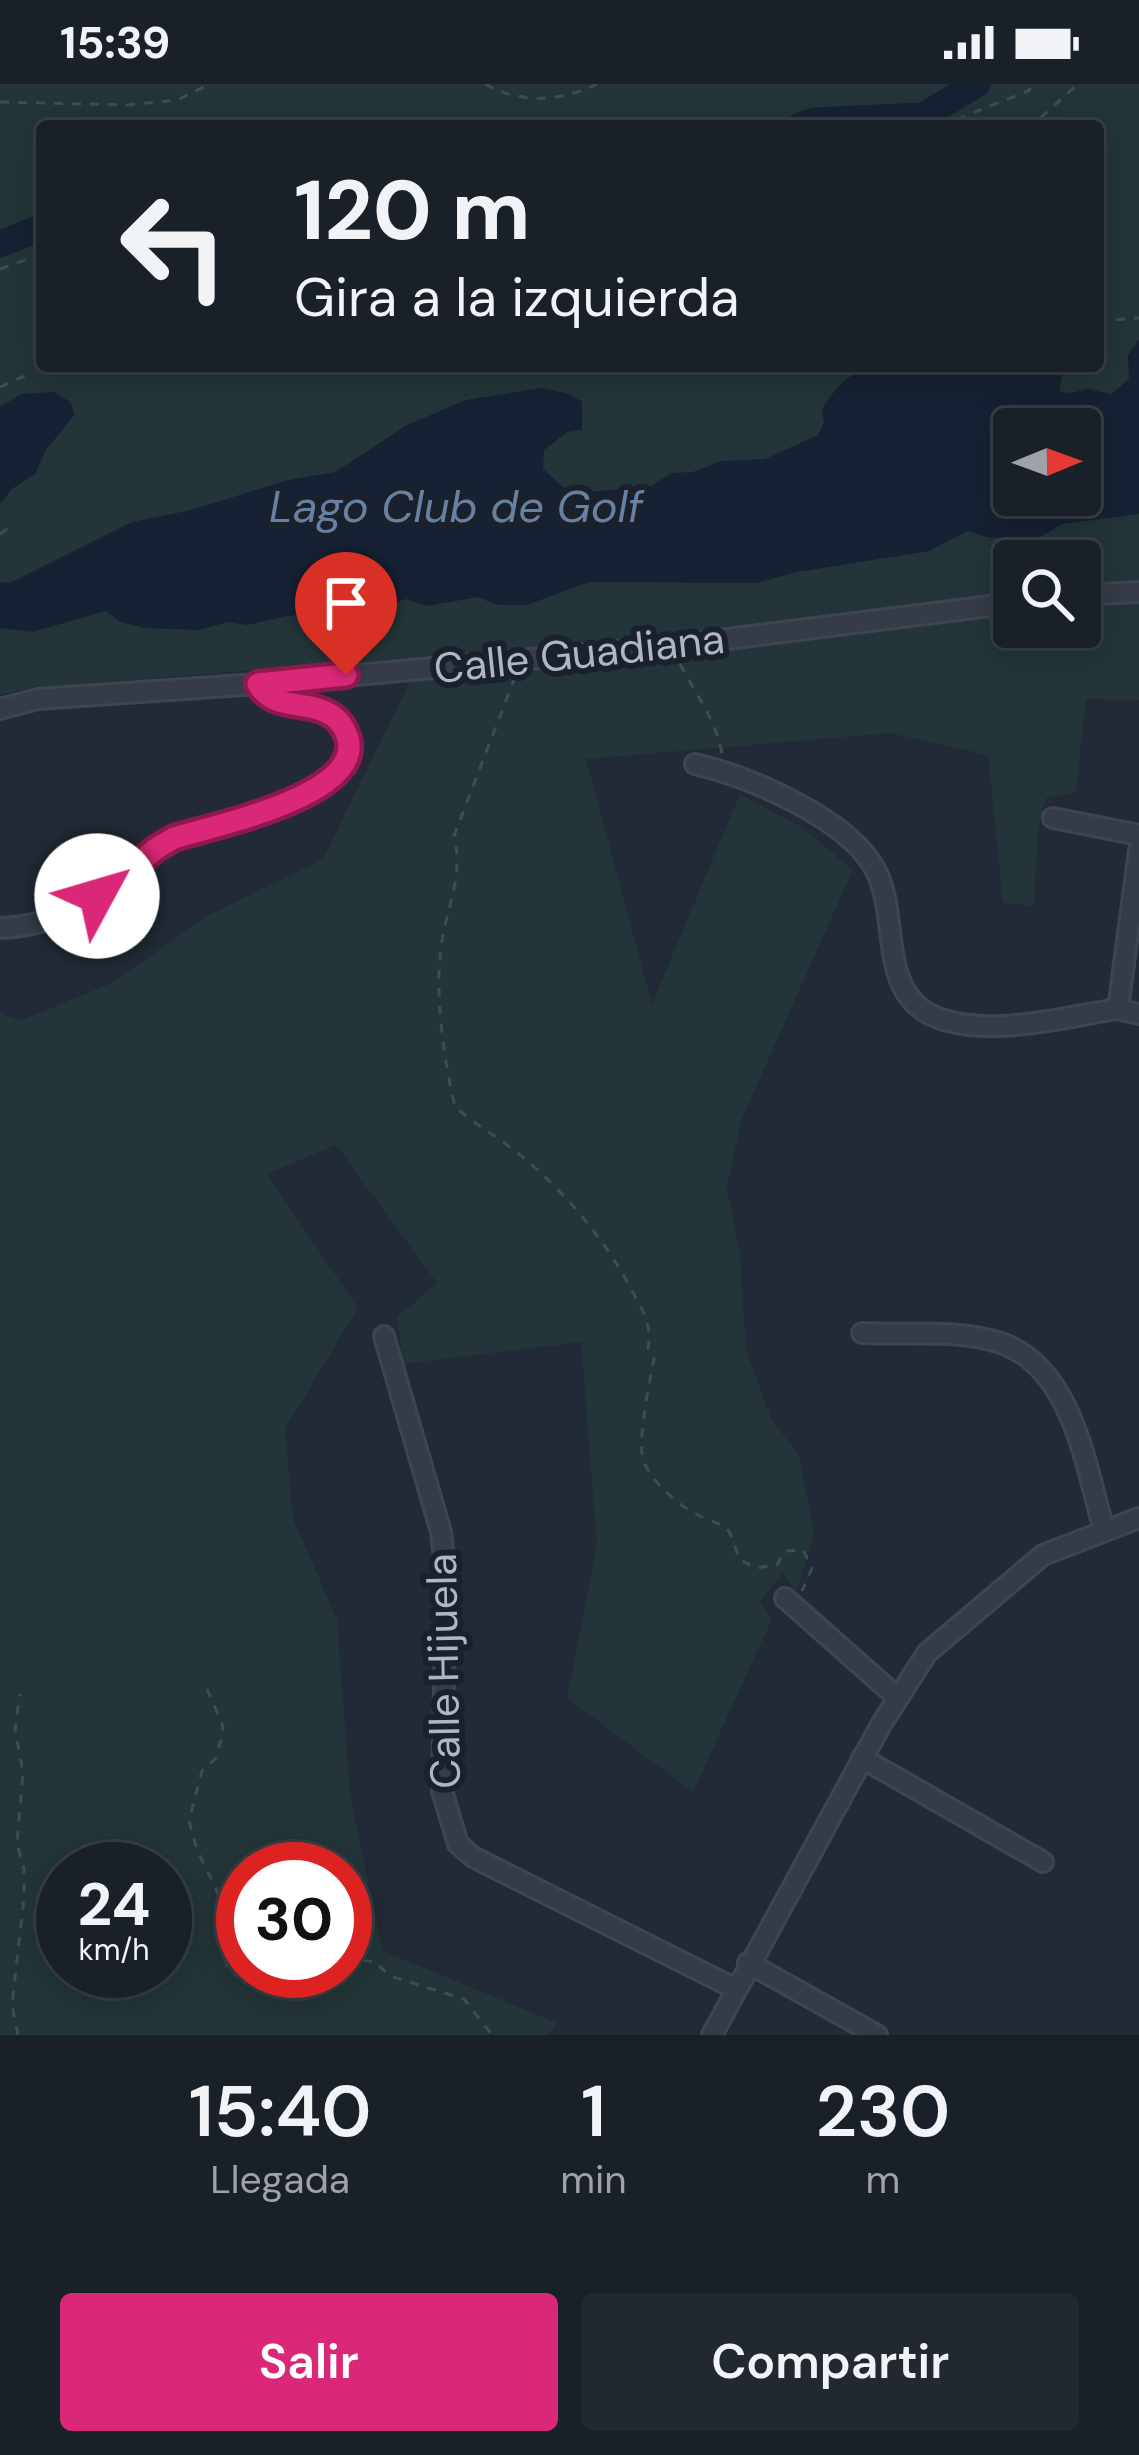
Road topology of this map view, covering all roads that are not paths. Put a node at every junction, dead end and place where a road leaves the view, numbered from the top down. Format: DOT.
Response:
graph roads {
  1 [pos="1139,592"];
  2 [pos="1101,594"];
  3 [pos="993,606"];
  4 [pos="258,684"];
  5 [pos="0,709"];
  6 [pos="695,764"];
  7 [pos="1053,818"];
  8 [pos="1139,835"];
  9 [pos="1139,850"];
  10 [pos="0,928"];
  11 [pos="1118,1009"];
  12 [pos="1139,1014"];
  13 [pos="862,1333"];
  14 [pos="384,1336"];
  15 [pos="1139,1518"];
  16 [pos="1104,1530"];
  17 [pos="790,1603"];
  18 [pos="898,1698"];
  19 [pos="862,1758"];
  20 [pos="1043,1862"];
  21 [pos="748,1963"];
  22 [pos="734,1988"];
  23 [pos="712,2035"];
  24 [pos="877,2035"];
  1 -- 2 [label="street"];
  3 -- 4 [label="street, Calle Guadiana"];
  4 -- 5 [label="street, Calle Guadiana"];
  4 -- 10 [label="street"];
  6 -- 11 [label="street"];
  7 -- 8 [label="street"];
  9 -- 11 [label="street"];
  11 -- 12 [label="street"];
  13 -- 16 [label="street"];
  14 -- 22 [label="street, Calle Hijuela"];
  15 -- 16 [label="street"];
  16 -- 18 [label="street"];
  17 -- 18 [label="street"];
  18 -- 19 [label="street"];
  19 -- 20 [label="street"];
  19 -- 21 [label="street"];
  21 -- 22 [label="street"];
  21 -- 24 [label="street"];
  22 -- 23 [label="street"];
}
